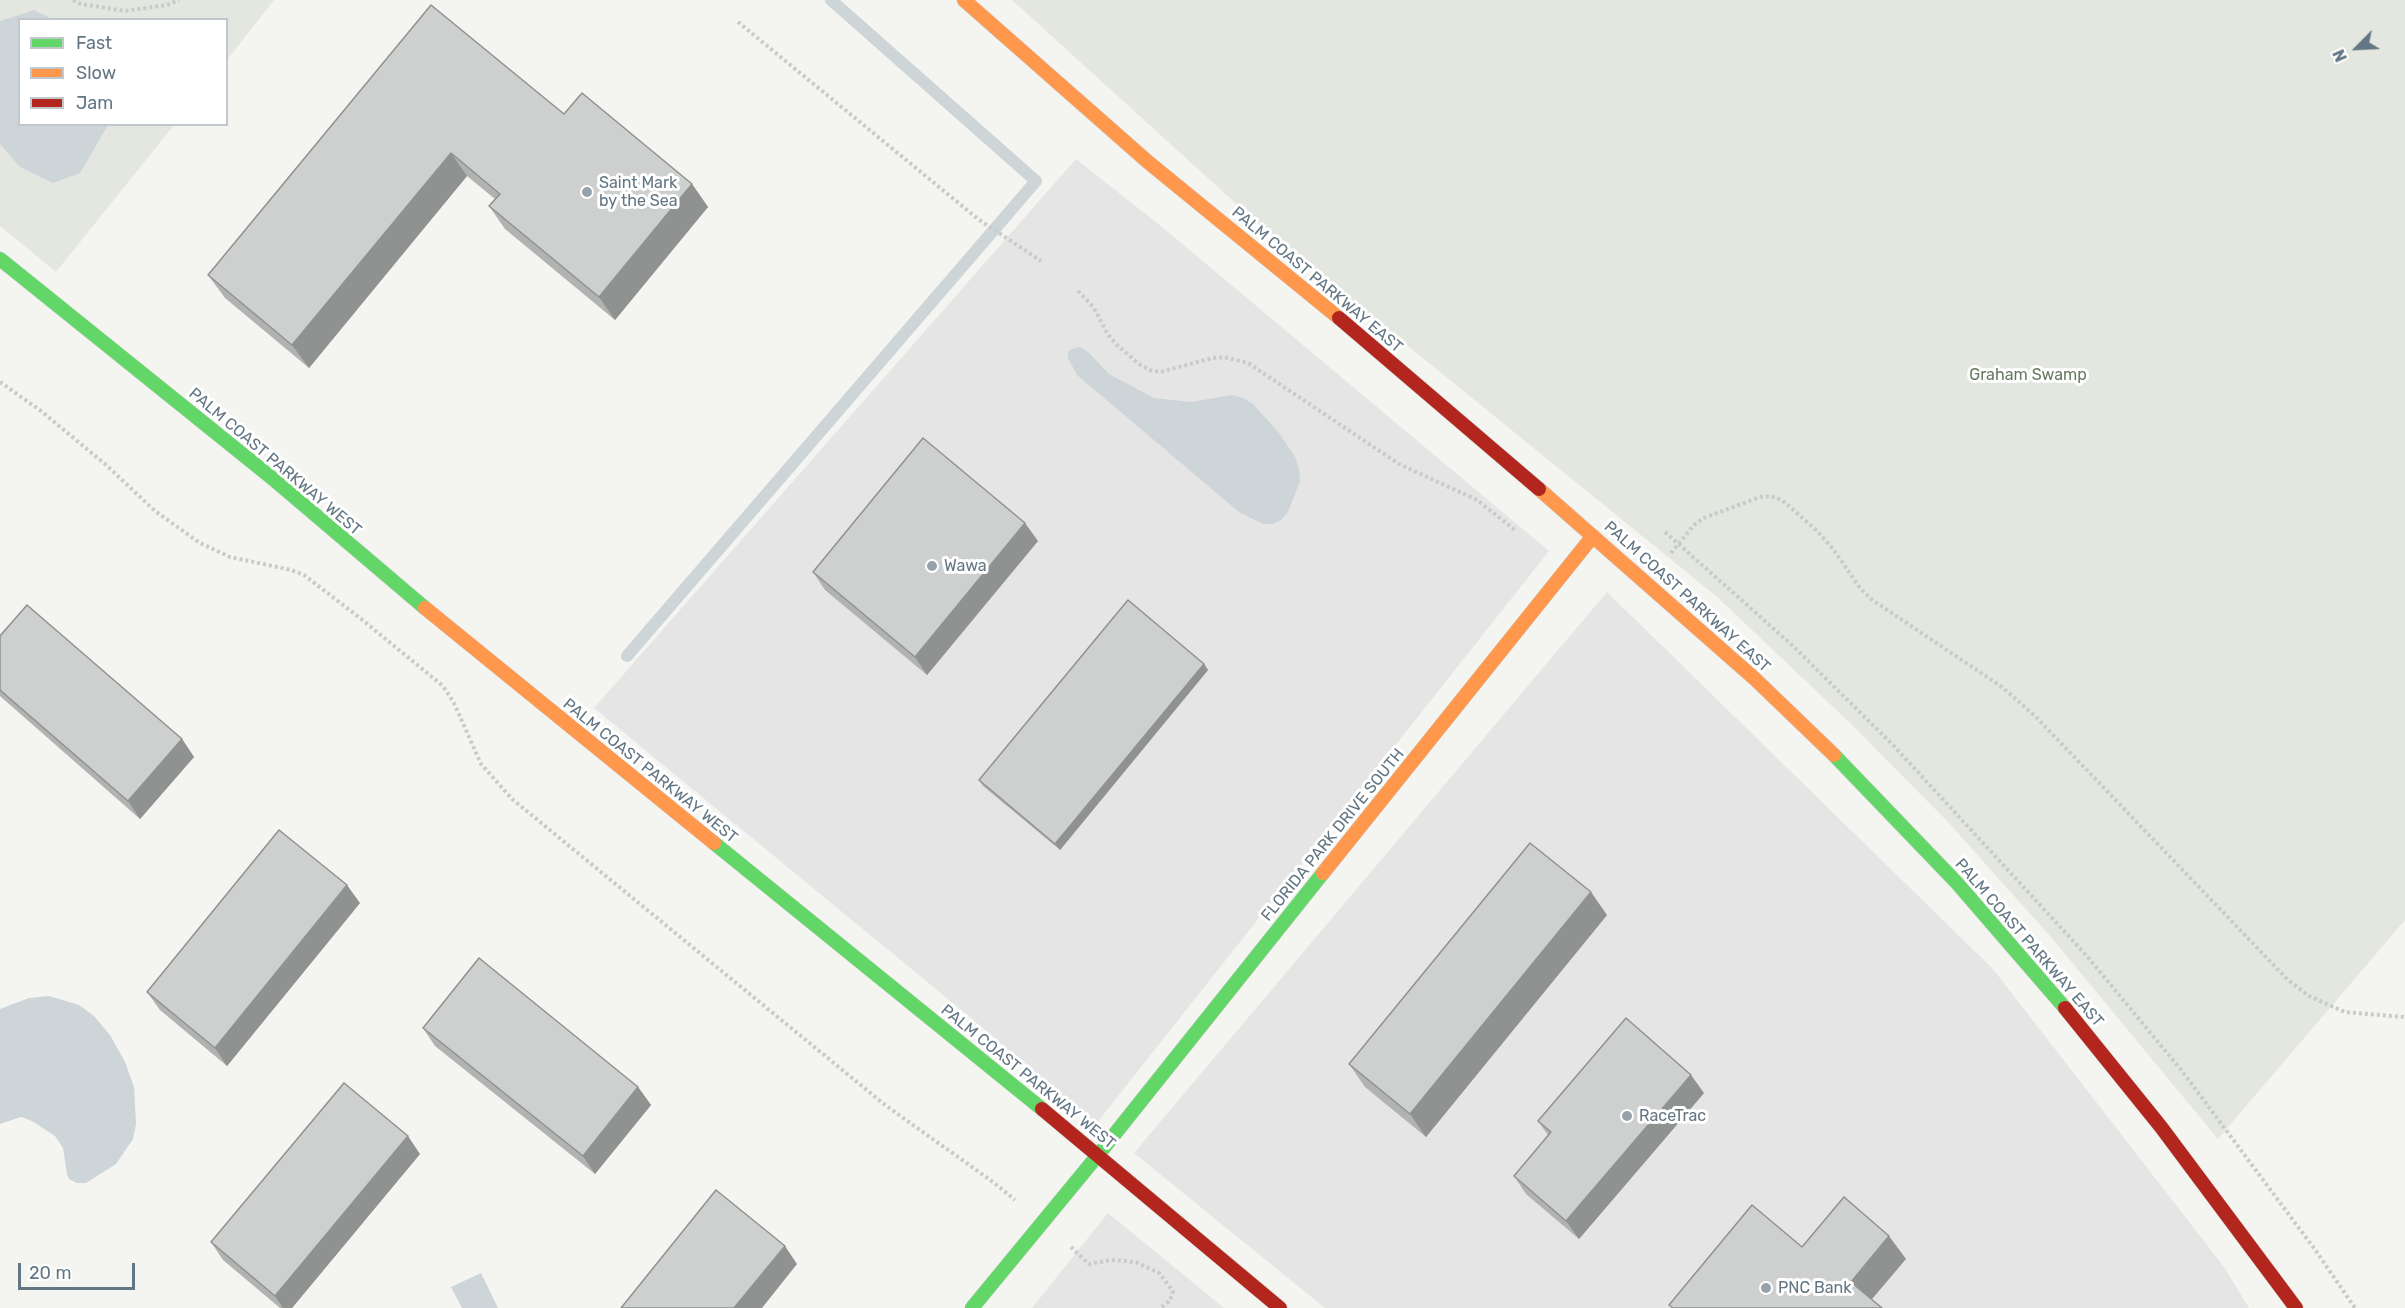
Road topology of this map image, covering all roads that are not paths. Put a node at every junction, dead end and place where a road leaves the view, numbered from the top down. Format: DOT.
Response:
graph roads {
  1 [pos="964,0"];
  2 [pos="0,259"];
  3 [pos="1593,536"];
  4 [pos="1098,1155"];
  5 [pos="972,1308"];
  6 [pos="1280,1308"];
  7 [pos="2296,1308"];
  1 -- 3 [label="main road, PALM COAST PARKWAY EAST"];
  2 -- 4 [label="main road, PALM COAST PARKWAY WEST"];
  3 -- 4 [label="main road, FLORIDA PARK DRIVE SOUTH"];
  3 -- 7 [label="main road, PALM COAST PARKWAY EAST"];
  4 -- 5 [label="main road, FLORIDA PARK DRIVE SOUTH"];
  4 -- 6 [label="main road, PALM COAST PARKWAY WEST"];
}
